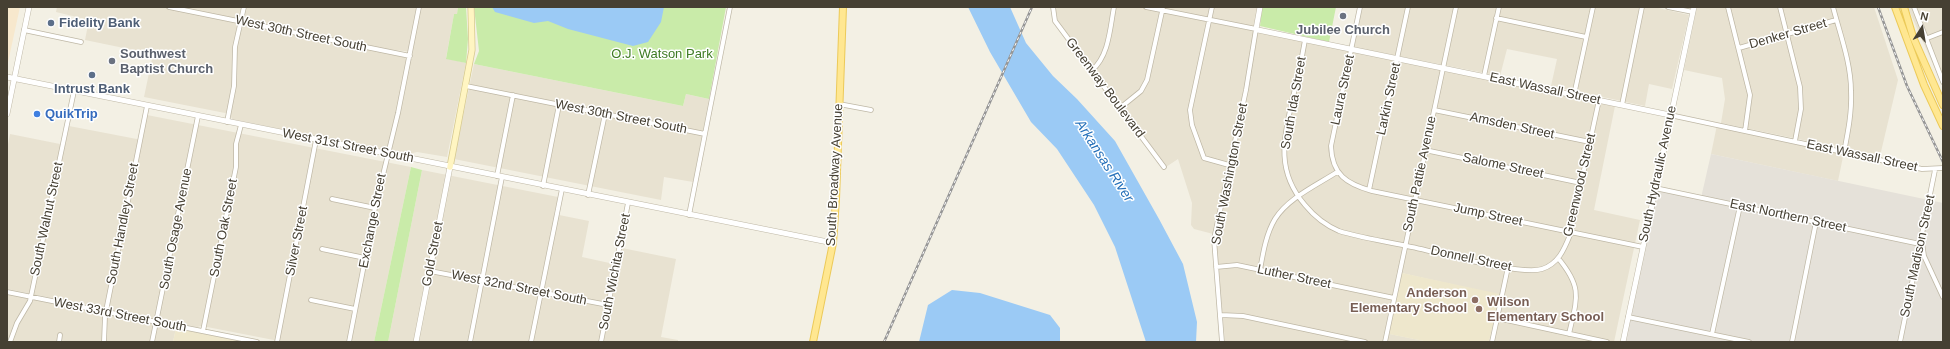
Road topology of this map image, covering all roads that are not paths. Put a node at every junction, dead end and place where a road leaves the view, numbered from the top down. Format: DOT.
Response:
graph roads {
  1 [pos="29,7"];
  2 [pos="169,7"];
  3 [pos="244,7"];
  4 [pos="419,7"];
  5 [pos="471,7"];
  6 [pos="730,7"];
  7 [pos="843,7"];
  8 [pos="1053,7"];
  9 [pos="1114,7"];
  10 [pos="1146,7"];
  11 [pos="1212,7"];
  12 [pos="1260,7"];
  13 [pos="1360,7"];
  14 [pos="1408,7"];
  15 [pos="1456,7"];
  16 [pos="1498,7"];
  17 [pos="1593,7"];
  18 [pos="1642,7"];
  19 [pos="1668,7"];
  20 [pos="1728,7"];
  21 [pos="1780,7"];
  22 [pos="1833,7"];
  23 [pos="1895,7"];
  24 [pos="1904,7"];
  25 [pos="1914,7"];
  26 [pos="1163,9"];
  27 [pos="1694,10"];
  28 [pos="1496,18"];
  29 [pos="1209,20"];
  30 [pos="1836,20"];
  31 [pos="241,22"];
  32 [pos="1256,29"];
  33 [pos="24,30"];
  34 [pos="1943,32"];
  35 [pos="1788,34"];
  36 [pos="1586,37"];
  37 [pos="1925,39"];
  38 [pos="1305,40"];
  39 [pos="81,42"];
  40 [pos="1739,48"];
  41 [pos="1352,49"];
  42 [pos="410,56"];
  43 [pos="1397,59"];
  44 [pos="1443,68"];
  45 [pos="1092,70"];
  46 [pos="1484,76"];
  47 [pos="7,77"];
  48 [pos="14,79"];
  49 [pos="1943,81"];
  50 [pos="466,86"];
  51 [pos="74,91"];
  52 [pos="513,95"];
  53 [pos="1574,95"];
  54 [pos="1599,100"];
  55 [pos="839,104"];
  56 [pos="559,105"];
  57 [pos="1622,105"];
  58 [pos="1943,105"];
  59 [pos="147,106"];
  60 [pos="1120,108"];
  61 [pos="871,110"];
  62 [pos="1434,110"];
  63 [pos="7,114"];
  64 [pos="605,114"];
  65 [pos="1670,115"];
  66 [pos="198,116"];
  67 [pos="227,122"];
  68 [pos="241,124"];
  69 [pos="1943,126"];
  70 [pos="1745,131"];
  71 [pos="705,134"];
  72 [pos="316,140"];
  73 [pos="1795,141"];
  74 [pos="1590,142"];
  75 [pos="1426,150"];
  76 [pos="1844,152"];
  77 [pos="388,154"];
  78 [pos="1229,165"];
  79 [pos="450,167"];
  80 [pos="1164,167"];
  81 [pos="1943,168"];
  82 [pos="1935,170"];
  83 [pos="1337,172"];
  84 [pos="499,177"];
  85 [pos="1581,183"];
  86 [pos="543,186"];
  87 [pos="1655,188"];
  88 [pos="562,189"];
  89 [pos="1370,190"];
  90 [pos="588,195"];
  91 [pos="1298,197"];
  92 [pos="332,199"];
  93 [pos="1415,200"];
  94 [pos="628,203"];
  95 [pos="1740,206"];
  96 [pos="375,208"];
  97 [pos="689,215"];
  98 [pos="1816,222"];
  99 [pos="1571,232"];
  100 [pos="1922,238"];
  101 [pos="832,243"];
  102 [pos="1920,244"];
  103 [pos="1406,245"];
  104 [pos="1643,247"];
  105 [pos="322,249"];
  106 [pos="365,258"];
  107 [pos="1558,258"];
  108 [pos="1216,267"];
  109 [pos="1508,267"];
  110 [pos="1260,270"];
  111 [pos="430,271"];
  112 [pos="482,281"];
  113 [pos="7,292"];
  114 [pos="541,292"];
  115 [pos="31,297"];
  116 [pos="1943,297"];
  117 [pos="1394,298"];
  118 [pos="311,300"];
  119 [pos="608,305"];
  120 [pos="355,309"];
  121 [pos="106,312"];
  122 [pos="1220,315"];
  123 [pos="1628,317"];
  124 [pos="1497,318"];
  125 [pos="157,322"];
  126 [pos="203,331"];
  127 [pos="1569,334"];
  128 [pos="1712,334"];
  129 [pos="60,335"];
  130 [pos="10,342"];
  131 [pos="59,342"];
  132 [pos="104,342"];
  133 [pos="152,342"];
  134 [pos="257,342"];
  135 [pos="277,342"];
  136 [pos="349,342"];
  137 [pos="416,342"];
  138 [pos="470,342"];
  139 [pos="531,342"];
  140 [pos="601,342"];
  141 [pos="813,342"];
  142 [pos="1222,342"];
  143 [pos="1364,342"];
  144 [pos="1385,342"];
  145 [pos="1492,342"];
  146 [pos="1607,342"];
  147 [pos="1623,342"];
  148 [pos="1749,342"];
  149 [pos="1792,342"];
  150 [pos="1900,342"];
  1 -- 33 [label="street"];
  2 -- 31 [label="street, West 30th Street South"];
  3 -- 31 [label="street"];
  4 -- 42 [label="street, Exchange Street"];
  5 -- 50 [label="main road"];
  6 -- 71 [label="street"];
  7 -- 55 [label="main road, South Broadway Avenue"];
  8 -- 45 [label="street, Greenway Boulevard"];
  9 -- 45 [label="street"];
  10 -- 26 [label="street, East Wassall Street"];
  11 -- 29 [label="street"];
  12 -- 32 [label="street, South Washington Street"];
  13 -- 41 [label="street, Laura Street"];
  14 -- 43 [label="street, Larkin Street"];
  15 -- 44 [label="street, South Pattie Avenue"];
  16 -- 28 [label="street"];
  17 -- 36 [label="street"];
  18 -- 57 [label="street"];
  19 -- 27 [label="street"];
  20 -- 40 [label="street"];
  21 -- 35 [label="street"];
  22 -- 30 [label="street"];
  23 -- 69 [label="main road"];
  24 -- 58 [label="main road"];
  25 -- 37 [label="street"];
  26 -- 29 [label="street, East Wassall Street"];
  26 -- 60 [label="street"];
  27 -- 65 [label="street, South Hydraulic Avenue"];
  28 -- 36 [label="street"];
  28 -- 46 [label="street"];
  29 -- 32 [label="street, East Wassall Street"];
  29 -- 78 [label="street"];
  30 -- 35 [label="street, Denker Street"];
  30 -- 76 [label="street"];
  31 -- 42 [label="street, West 30th Street South"];
  31 -- 67 [label="street"];
  32 -- 38 [label="street, East Wassall Street"];
  32 -- 78 [label="street, South Washington Street"];
  33 -- 39 [label="street"];
  33 -- 48 [label="street"];
  34 -- 37 [label="street"];
  35 -- 40 [label="street, Denker Street"];
  35 -- 73 [label="street"];
  36 -- 53 [label="street"];
  37 -- 49 [label="street"];
  38 -- 41 [label="street, East Wassall Street"];
  38 -- 91 [label="street, South Ida Street"];
  40 -- 70 [label="street"];
  41 -- 43 [label="street, East Wassall Street"];
  41 -- 83 [label="street, Laura Street"];
  42 -- 77 [label="street, Exchange Street"];
  43 -- 44 [label="street, East Wassall Street"];
  43 -- 89 [label="street, Larkin Street"];
  44 -- 46 [label="street, East Wassall Street"];
  44 -- 62 [label="street, South Pattie Avenue"];
  45 -- 60 [label="street, Greenway Boulevard"];
  46 -- 53 [label="street, East Wassall Street"];
  47 -- 48 [label="street, West 31st Street South"];
  48 -- 51 [label="street, West 31st Street South"];
  48 -- 63 [label="street"];
  50 -- 52 [label="street, West 30th Street South"];
  50 -- 79 [label="main road"];
  51 -- 59 [label="street, West 31st Street South"];
  51 -- 115 [label="street, South Walnut Street"];
  52 -- 56 [label="street, West 30th Street South"];
  52 -- 84 [label="street"];
  53 -- 54 [label="street, East Wassall Street"];
  54 -- 57 [label="street, East Wassall Street"];
  54 -- 74 [label="street, Greenwood Street"];
  55 -- 61 [label="street"];
  55 -- 101 [label="main road, South Broadway Avenue"];
  56 -- 64 [label="street, West 30th Street South"];
  56 -- 86 [label="street"];
  57 -- 65 [label="street, East Wassall Street"];
  59 -- 66 [label="street, West 31st Street South"];
  59 -- 121 [label="street, South Handley Street"];
  60 -- 80 [label="street, Greenway Boulevard"];
  62 -- 74 [label="street, Amsden Street"];
  62 -- 75 [label="street, South Pattie Avenue"];
  64 -- 71 [label="street, West 30th Street South"];
  64 -- 90 [label="street"];
  65 -- 70 [label="street, East Wassall Street"];
  65 -- 87 [label="street, South Hydraulic Avenue"];
  66 -- 67 [label="street, West 31st Street South"];
  66 -- 125 [label="street, South Osage Avenue"];
  67 -- 68 [label="street, West 31st Street South"];
  68 -- 72 [label="street, West 31st Street South"];
  68 -- 126 [label="street, South Oak Street"];
  70 -- 73 [label="street, East Wassall Street"];
  71 -- 97 [label="street"];
  72 -- 77 [label="street, West 31st Street South"];
  72 -- 135 [label="street, Silver Street"];
  73 -- 76 [label="street, East Wassall Street"];
  74 -- 85 [label="street, Greenwood Street"];
  75 -- 85 [label="street, Salome Street"];
  75 -- 93 [label="street, South Pattie Avenue"];
  76 -- 82 [label="street, East Wassall Street"];
  77 -- 79 [label="street, West 31st Street South"];
  77 -- 96 [label="street, Exchange Street"];
  78 -- 108 [label="street, South Washington Street"];
  79 -- 84 [label="street, West 31st Street South"];
  79 -- 111 [label="street, Gold Street"];
  81 -- 82 [label="street, East Wassall Street"];
  82 -- 100 [label="street, South Madison Street"];
  83 -- 89 [label="street, Jump Street"];
  83 -- 91 [label="street"];
  84 -- 86 [label="street, West 31st Street South"];
  84 -- 112 [label="street"];
  85 -- 99 [label="street, Greenwood Street"];
  86 -- 88 [label="street, West 31st Street South"];
  87 -- 95 [label="street, East Northern Street"];
  87 -- 104 [label="street, South Hydraulic Avenue"];
  88 -- 90 [label="street, West 31st Street South"];
  88 -- 114 [label="street"];
  89 -- 93 [label="street, Jump Street"];
  90 -- 94 [label="street, West 31st Street South"];
  91 -- 103 [label="street, Donnell Street"];
  91 -- 110 [label="street"];
  92 -- 96 [label="street"];
  93 -- 99 [label="street, Jump Street"];
  93 -- 103 [label="street, South Pattie Avenue"];
  94 -- 97 [label="street, West 31st Street South"];
  94 -- 119 [label="street, South Wichita Street"];
  95 -- 98 [label="street, East Northern Street"];
  95 -- 128 [label="street"];
  96 -- 106 [label="street, Exchange Street"];
  97 -- 101 [label="street, West 31st Street South"];
  98 -- 102 [label="street, East Northern Street"];
  98 -- 149 [label="street"];
  99 -- 104 [label="street, Jump Street"];
  99 -- 107 [label="street, Greenwood Street"];
  100 -- 102 [label="street, South Madison Street"];
  100 -- 116 [label="street"];
  101 -- 141 [label="main road, South Broadway Avenue"];
  102 -- 150 [label="street, South Madison Street"];
  103 -- 109 [label="street, Donnell Street"];
  103 -- 117 [label="street, South Pattie Avenue"];
  104 -- 123 [label="street, South Hydraulic Avenue"];
  105 -- 106 [label="street"];
  106 -- 120 [label="street, Exchange Street"];
  107 -- 109 [label="street, Donnell Street"];
  107 -- 127 [label="street"];
  108 -- 110 [label="street, Luther Street"];
  108 -- 122 [label="street, South Washington Street"];
  109 -- 124 [label="street"];
  110 -- 117 [label="street, Luther Street"];
  111 -- 112 [label="street, West 32nd Street South"];
  111 -- 137 [label="street, Gold Street"];
  112 -- 114 [label="street, West 32nd Street South"];
  112 -- 138 [label="street"];
  113 -- 115 [label="street, West 33rd Street South"];
  114 -- 119 [label="street, West 32nd Street South"];
  114 -- 139 [label="street"];
  115 -- 121 [label="street, West 33rd Street South"];
  115 -- 130 [label="street, South Walnut Street"];
  117 -- 144 [label="street, South Pattie Avenue"];
  118 -- 120 [label="street"];
  119 -- 140 [label="street, South Wichita Street"];
  120 -- 136 [label="street, Exchange Street"];
  121 -- 125 [label="street, West 33rd Street South"];
  121 -- 132 [label="street, South Handley Street"];
  122 -- 142 [label="street, South Washington Street"];
  122 -- 143 [label="street"];
  123 -- 128 [label="street"];
  123 -- 147 [label="street, South Hydraulic Avenue"];
  124 -- 127 [label="street"];
  124 -- 145 [label="street"];
  125 -- 126 [label="street, West 33rd Street South"];
  125 -- 133 [label="street, South Osage Avenue"];
  126 -- 134 [label="street, West 33rd Street South"];
  127 -- 146 [label="street"];
  128 -- 148 [label="street"];
  129 -- 131 [label="street"];
}
